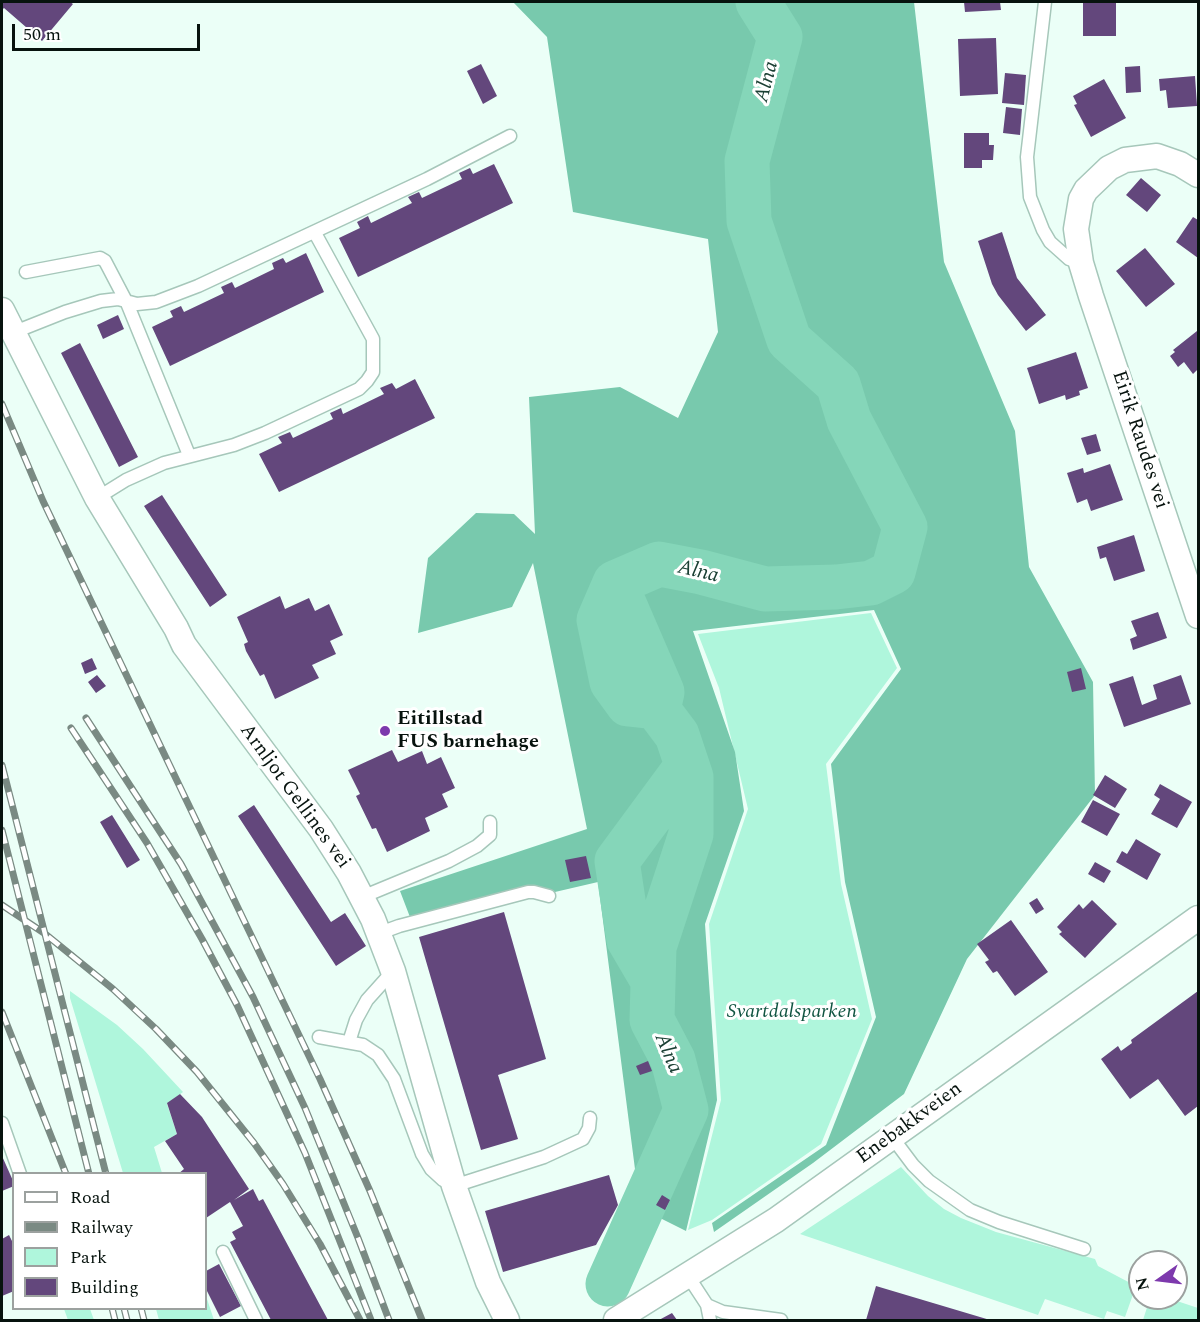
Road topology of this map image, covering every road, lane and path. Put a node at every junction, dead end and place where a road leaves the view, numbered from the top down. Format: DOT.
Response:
graph roads {
  1 [pos="1045,2"];
  2 [pos="510,136"];
  3 [pos="1198,176"];
  4 [pos="315,233"];
  5 [pos="1081,263"];
  6 [pos="26,272"];
  7 [pos="127,303"];
  8 [pos="2,310"];
  9 [pos="12,333"];
  10 [pos="189,455"];
  11 [pos="97,498"];
  12 [pos="1198,616"];
  13 [pos="490,822"];
  14 [pos="549,896"];
  15 [pos="363,897"];
  16 [pos="1198,918"];
  17 [pos="380,933"];
  18 [pos="393,971"];
  19 [pos="319,1037"];
  20 [pos="349,1042"];
  21 [pos="590,1118"];
  22 [pos="2,1123"];
  23 [pos="892,1137"];
  24 [pos="20,1172"];
  25 [pos="454,1186"];
  26 [pos="1084,1249"];
  27 [pos="223,1252"];
  28 [pos="688,1276"];
  29 [pos="707,1305"];
  30 [pos="256,1320"];
  31 [pos="507,1320"];
  32 [pos="616,1320"];
  33 [pos="710,1320"];
  34 [pos="781,1320"];
  1 -- 5 [label="lane"];
  2 -- 4 [label="lane"];
  3 -- 5 [label="street, Eirik Raudes vei"];
  4 -- 7 [label="lane"];
  4 -- 10 [label="lane"];
  5 -- 12 [label="street, Eirik Raudes vei"];
  6 -- 7 [label="lane"];
  7 -- 9 [label="lane"];
  7 -- 10 [label="lane"];
  8 -- 9 [label="street, Arnljot Gellines vei"];
  9 -- 11 [label="street, Arnljot Gellines vei"];
  10 -- 11 [label="lane"];
  11 -- 15 [label="street, Arnljot Gellines vei"];
  13 -- 15 [label="lane"];
  14 -- 17 [label="lane"];
  15 -- 17 [label="street, Arnljot Gellines vei"];
  16 -- 23 [label="street, Enebakkveien"];
  17 -- 18 [label="street, Arnljot Gellines vei"];
  18 -- 20 [label="lane"];
  18 -- 25 [label="street, Arnljot Gellines vei"];
  19 -- 20 [label="lane"];
  20 -- 25 [label="lane"];
  21 -- 25 [label="lane"];
  22 -- 24 [label="lane"];
  23 -- 26 [label="lane"];
  23 -- 28 [label="street, Enebakkveien"];
  25 -- 31 [label="street, Arnljot Gellines vei"];
  27 -- 30 [label="lane"];
  28 -- 29 [label="lane"];
  28 -- 32 [label="street, Enebakkveien"];
  29 -- 33 [label="lane"];
  29 -- 34 [label="lane"];
}
